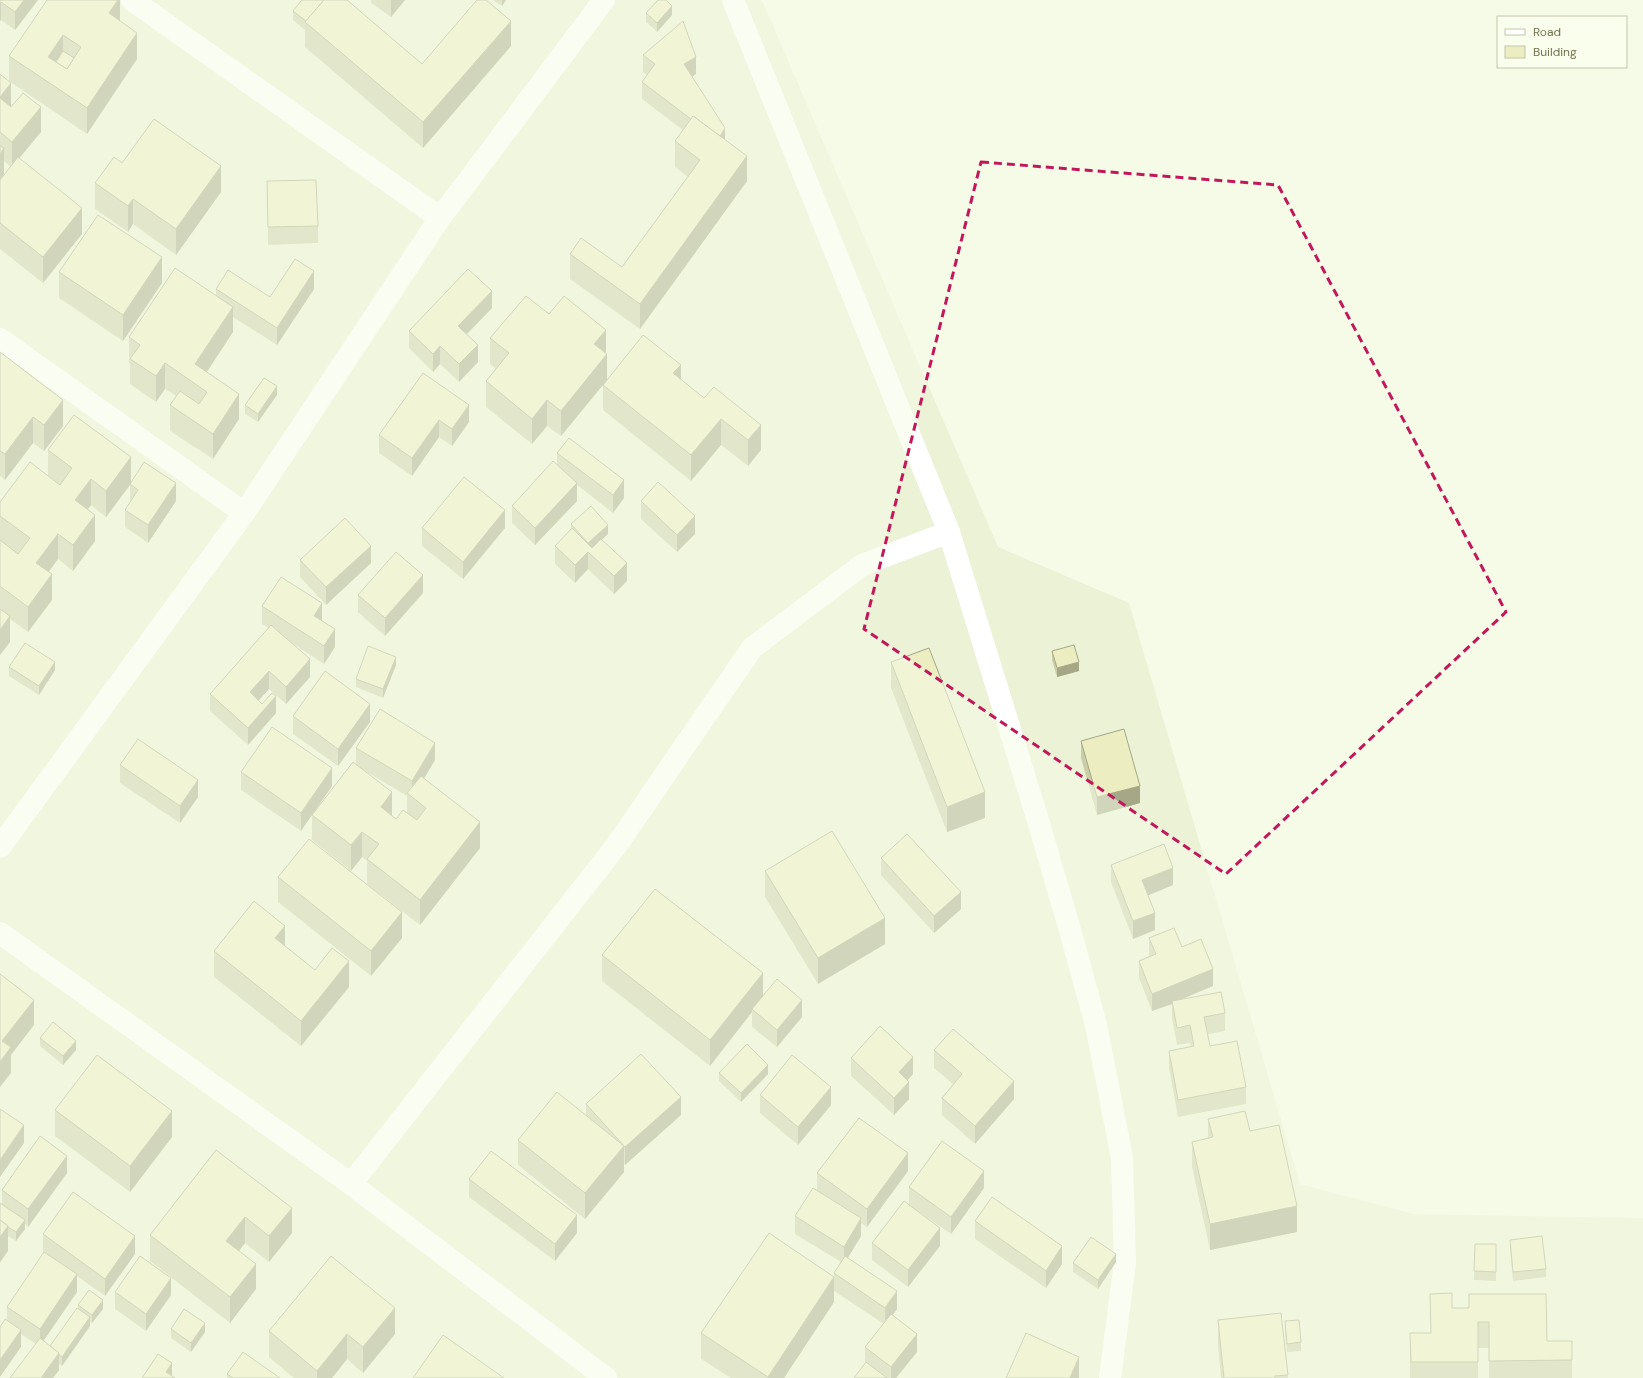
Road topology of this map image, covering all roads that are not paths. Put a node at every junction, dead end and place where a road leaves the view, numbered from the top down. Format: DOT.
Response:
graph roads {
  1 [pos="132,0"];
  2 [pos="604,0"];
  3 [pos="733,0"];
  4 [pos="440,218"];
  5 [pos="0,339"];
  6 [pos="244,513"];
  7 [pos="949,532"];
  8 [pos="0,847"];
  9 [pos="0,933"];
  10 [pos="351,1184"];
  11 [pos="606,1378"];
  12 [pos="1110,1378"];
  1 -- 4 [label="street"];
  2 -- 4 [label="street"];
  3 -- 7 [label="street"];
  4 -- 6 [label="street"];
  5 -- 6 [label="street"];
  6 -- 8 [label="street"];
  7 -- 10 [label="street"];
  7 -- 12 [label="street"];
  9 -- 10 [label="street"];
  10 -- 11 [label="street"];
}
